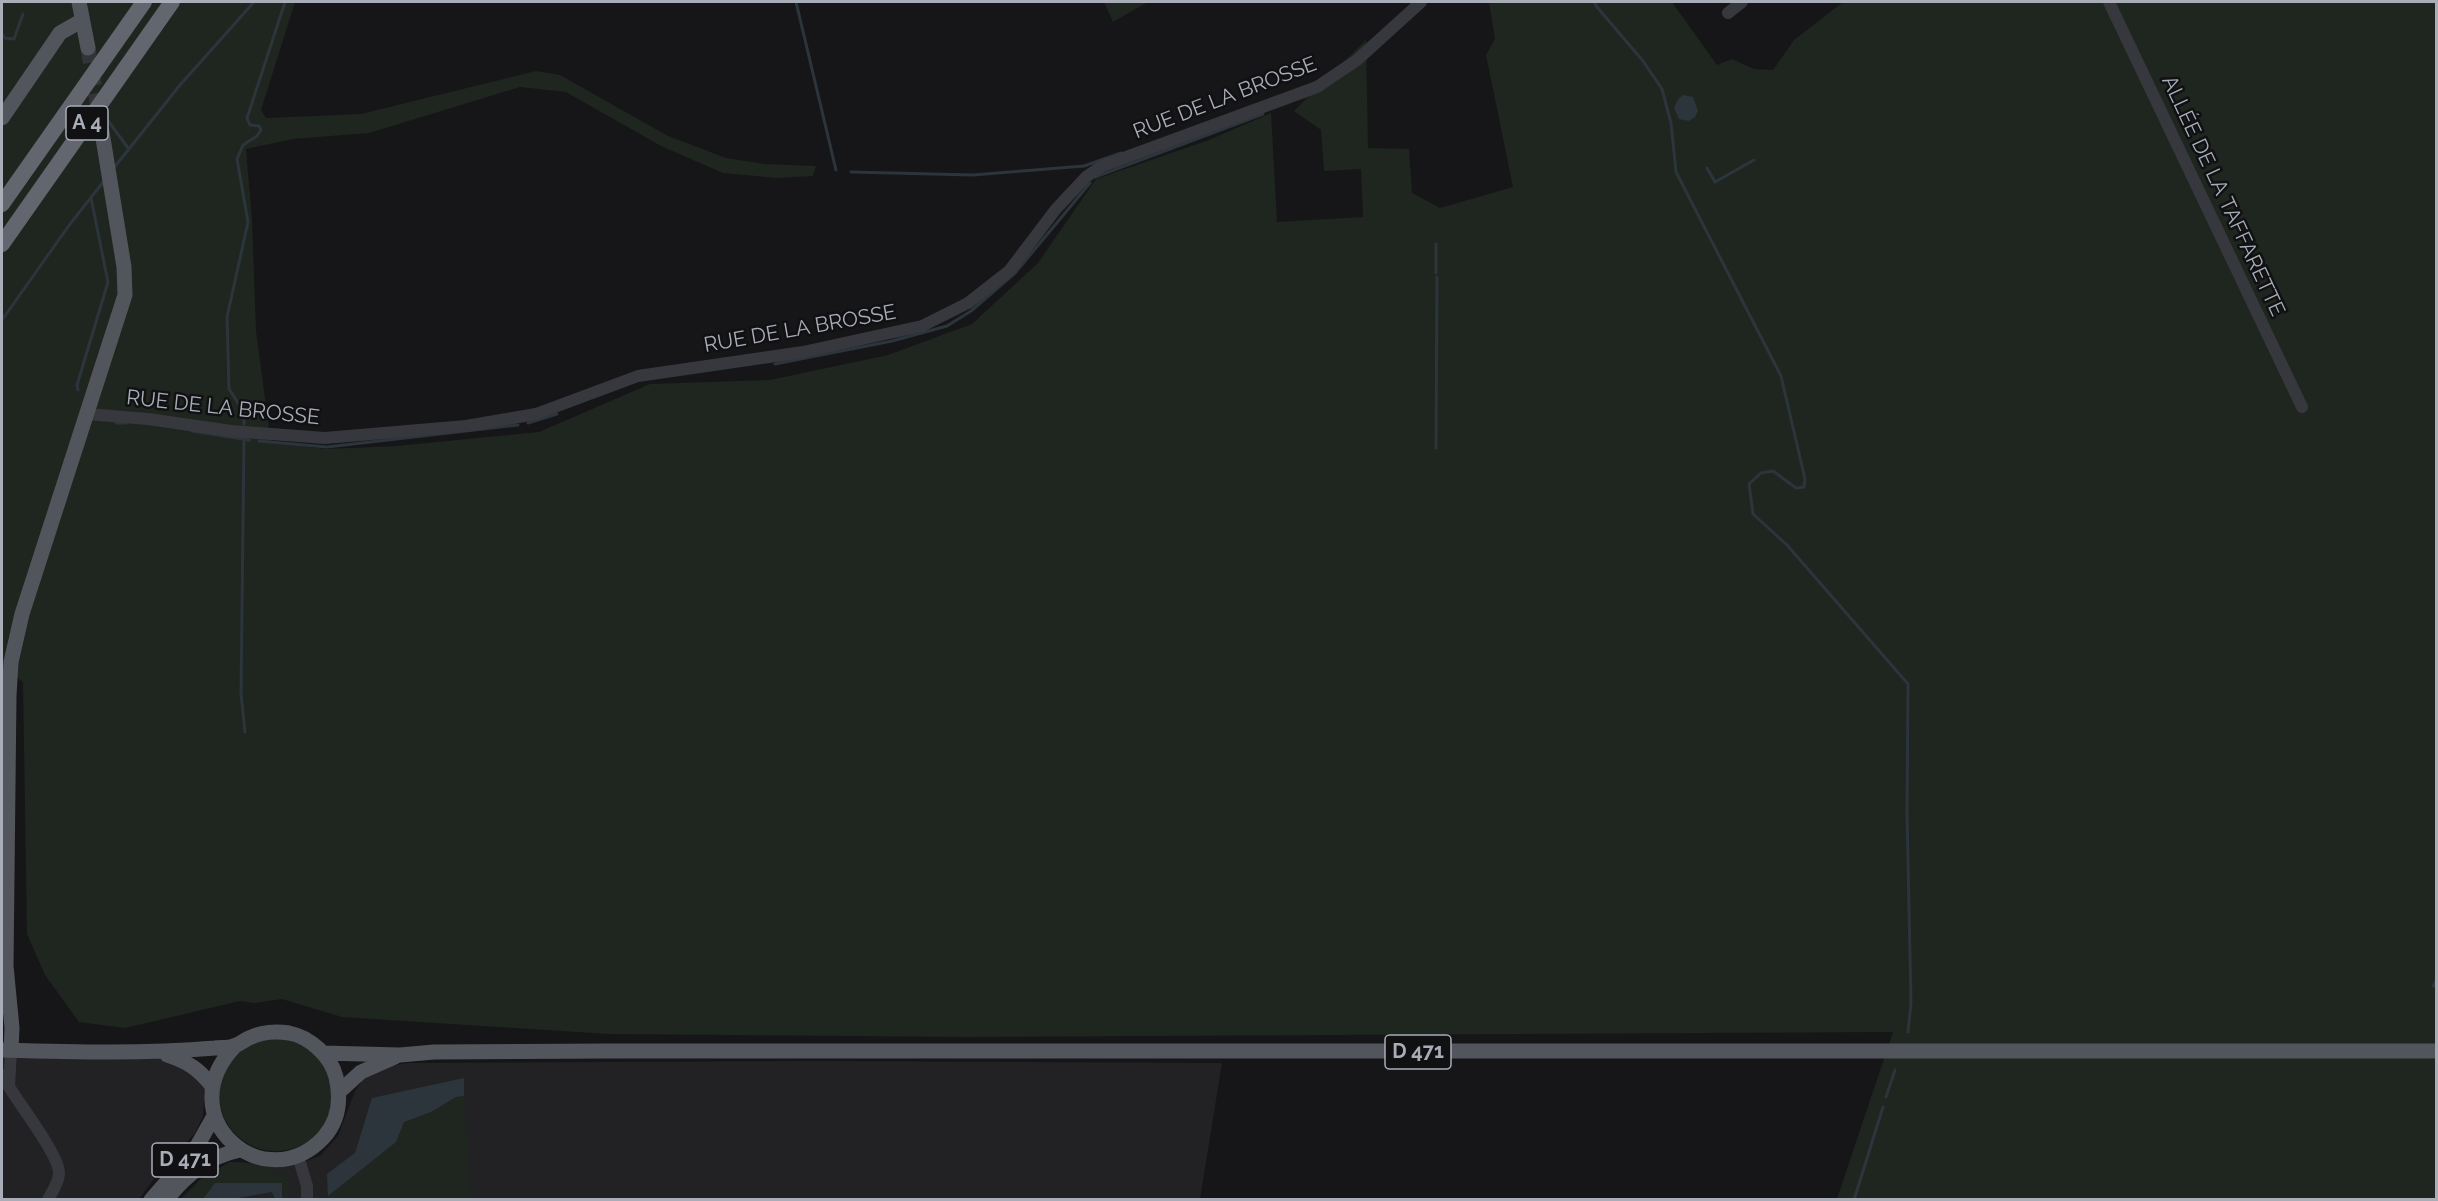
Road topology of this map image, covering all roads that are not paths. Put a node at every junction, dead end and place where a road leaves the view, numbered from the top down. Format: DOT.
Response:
graph roads {
  1 [pos="79,2"];
  2 [pos="144,2"];
  3 [pos="172,2"];
  4 [pos="1420,2"];
  5 [pos="1742,2"];
  6 [pos="2109,2"];
  7 [pos="1728,13"];
  8 [pos="81,21"];
  9 [pos="88,48"];
  10 [pos="2,118"];
  11 [pos="102,132"];
  12 [pos="2,204"];
  13 [pos="2,244"];
  14 [pos="2302,407"];
  15 [pos="87,414"];
  16 [pos="6,966"];
  17 [pos="2,988"];
  18 [pos="12,1028"];
  19 [pos="235,1046"];
  20 [pos="6,1050"];
  21 [pos="37,1051"];
  22 [pos="2436,1051"];
  23 [pos="159,1053"];
  24 [pos="323,1053"];
  25 [pos="400,1055"];
  26 [pos="2,1075"];
  27 [pos="212,1086"];
  28 [pos="9,1088"];
  29 [pos="340,1091"];
  30 [pos="214,1116"];
  31 [pos="240,1150"];
  32 [pos="298,1156"];
  33 [pos="48,1200"];
  34 [pos="151,1200"];
  35 [pos="166,1200"];
  36 [pos="307,1200"];
  1 -- 8 [label="main road"];
  2 -- 12 [label="highway, A 4"];
  3 -- 13 [label="highway, A 4"];
  4 -- 15 [label="street, RUE DE LA BROSSE"];
  5 -- 7 [label="street"];
  6 -- 14 [label="street, ALLÉE DE LA TAFFARETTE"];
  8 -- 9 [label="main road"];
  8 -- 10 [label="main road"];
  11 -- 15 [label="main road"];
  15 -- 16 [label="main road"];
  16 -- 17 [label="main road"];
  16 -- 18 [label="main road"];
  18 -- 20 [label="main road"];
  18 -- 21 [label="main road"];
  19 -- 23 [label="main road"];
  19 -- 24 [label="main road"];
  19 -- 27 [label="main road"];
  20 -- 21 [label="main road"];
  20 -- 28 [label="street"];
  21 -- 23 [label="main road"];
  22 -- 25 [label="main road, D 471"];
  23 -- 27 [label="main road"];
  24 -- 25 [label="main road, D 471"];
  24 -- 29 [label="main road"];
  25 -- 29 [label="main road, D 471"];
  26 -- 28 [label="street"];
  27 -- 30 [label="main road"];
  28 -- 33 [label="street"];
  29 -- 32 [label="main road"];
  30 -- 31 [label="main road"];
  30 -- 34 [label="main road, D 471"];
  31 -- 32 [label="main road"];
  31 -- 35 [label="main road, D 471"];
  32 -- 36 [label="street"];
}
